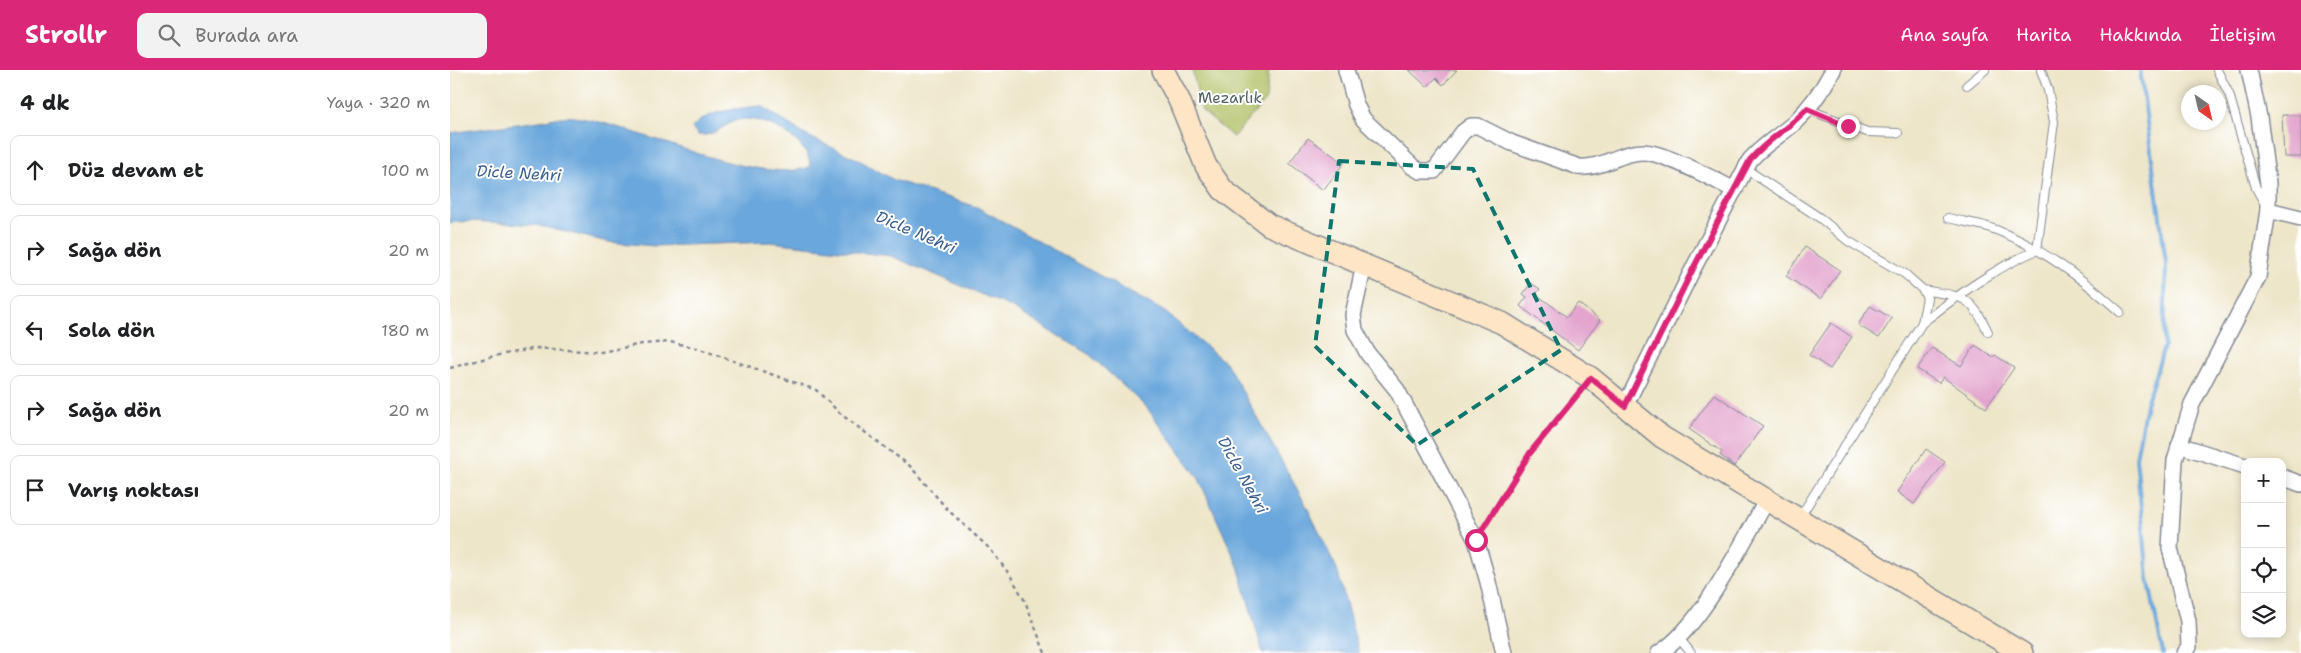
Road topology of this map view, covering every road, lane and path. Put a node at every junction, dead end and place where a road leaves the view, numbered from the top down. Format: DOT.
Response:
graph roads {
  1 [pos="1163,70"];
  2 [pos="1346,70"];
  3 [pos="1833,70"];
  4 [pos="1985,70"];
  5 [pos="2040,70"];
  6 [pos="2217,70"];
  7 [pos="2249,70"];
  8 [pos="1967,85"];
  9 [pos="1807,109"];
  10 [pos="1898,133"];
  11 [pos="1746,169"];
  12 [pos="1735,190"];
  13 [pos="2268,210"];
  14 [pos="1948,218"];
  15 [pos="2301,218"];
  16 [pos="2037,250"];
  17 [pos="1364,265"];
  18 [pos="1923,290"];
  19 [pos="1958,295"];
  20 [pos="2120,312"];
  21 [pos="1922,323"];
  22 [pos="1988,332"];
  23 [pos="450,368"];
  24 [pos="1591,378"];
  25 [pos="1625,406"];
  26 [pos="2179,445"];
  27 [pos="2241,465"];
  28 [pos="2286,478"];
  29 [pos="2300,481"];
  30 [pos="1767,500"];
  31 [pos="1799,519"];
  32 [pos="1476,540"];
  33 [pos="1678,638"];
  34 [pos="2187,650"];
  35 [pos="1045,653"];
  36 [pos="1504,653"];
  37 [pos="1659,653"];
  38 [pos="1691,653"];
  39 [pos="2022,653"];
  1 -- 17 [label="street"];
  2 -- 12 [label="street"];
  3 -- 9 [label="street"];
  4 -- 8 [label="lane"];
  5 -- 16 [label="lane"];
  6 -- 13 [label="lane"];
  7 -- 13 [label="street"];
  9 -- 10 [label="lane"];
  9 -- 11 [label="street"];
  11 -- 12 [label="street"];
  11 -- 18 [label="lane"];
  12 -- 25 [label="street"];
  13 -- 15 [label="street"];
  13 -- 26 [label="street"];
  14 -- 16 [label="lane"];
  16 -- 19 [label="lane"];
  16 -- 20 [label="lane"];
  17 -- 24 [label="street"];
  17 -- 32 [label="street"];
  18 -- 19 [label="lane"];
  18 -- 21 [label="lane"];
  19 -- 21 [label="lane"];
  19 -- 22 [label="lane"];
  21 -- 31 [label="lane"];
  23 -- 35 [label="path"];
  24 -- 25 [label="street"];
  24 -- 32 [label="path"];
  25 -- 30 [label="street"];
  26 -- 27 [label="street"];
  26 -- 34 [label="street"];
  28 -- 29 [label="street"];
  30 -- 31 [label="street"];
  30 -- 33 [label="street"];
  31 -- 39 [label="street"];
  32 -- 36 [label="street"];
  33 -- 37 [label="street"];
  33 -- 38 [label="lane"];
}
